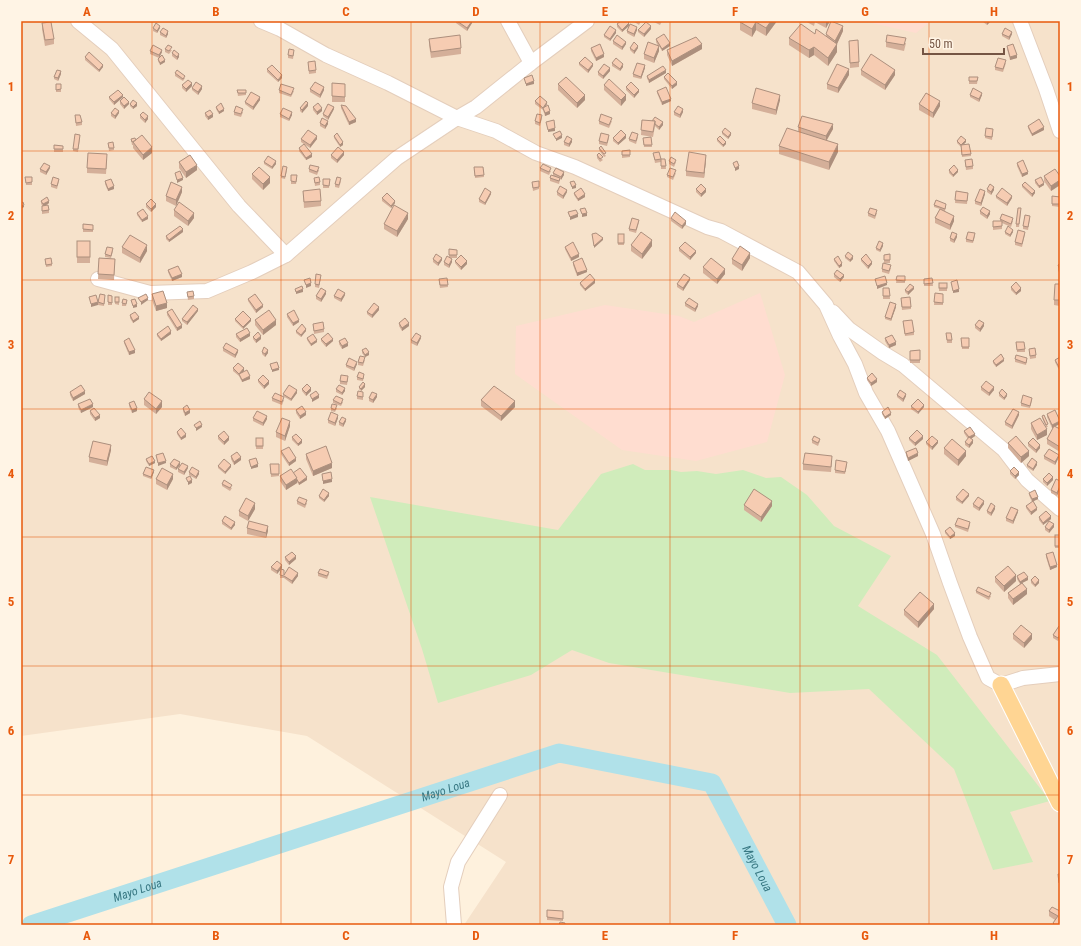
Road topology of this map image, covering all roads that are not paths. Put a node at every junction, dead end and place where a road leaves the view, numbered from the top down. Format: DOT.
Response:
graph roads {
  1 [pos="78,21"];
  2 [pos="261,21"];
  3 [pos="508,21"];
  4 [pos="587,21"];
  5 [pos="1020,21"];
  6 [pos="531,63"];
  7 [pos="457,118"];
  8 [pos="1060,131"];
  9 [pos="286,255"];
  10 [pos="98,279"];
  11 [pos="826,305"];
  12 [pos="1060,509"];
  13 [pos="1060,674"];
  14 [pos="1000,685"];
  15 [pos="500,795"];
  16 [pos="1060,802"];
  17 [pos="454,925"];
  1 -- 9 [label="street"];
  2 -- 7 [label="street"];
  3 -- 6 [label="street"];
  4 -- 6 [label="street"];
  5 -- 8 [label="street"];
  6 -- 7 [label="street"];
  7 -- 9 [label="street"];
  7 -- 11 [label="street"];
  9 -- 10 [label="street"];
  11 -- 12 [label="street"];
  11 -- 14 [label="street"];
  13 -- 14 [label="street"];
  14 -- 16 [label="main road"];
  15 -- 17 [label="street"];
}
